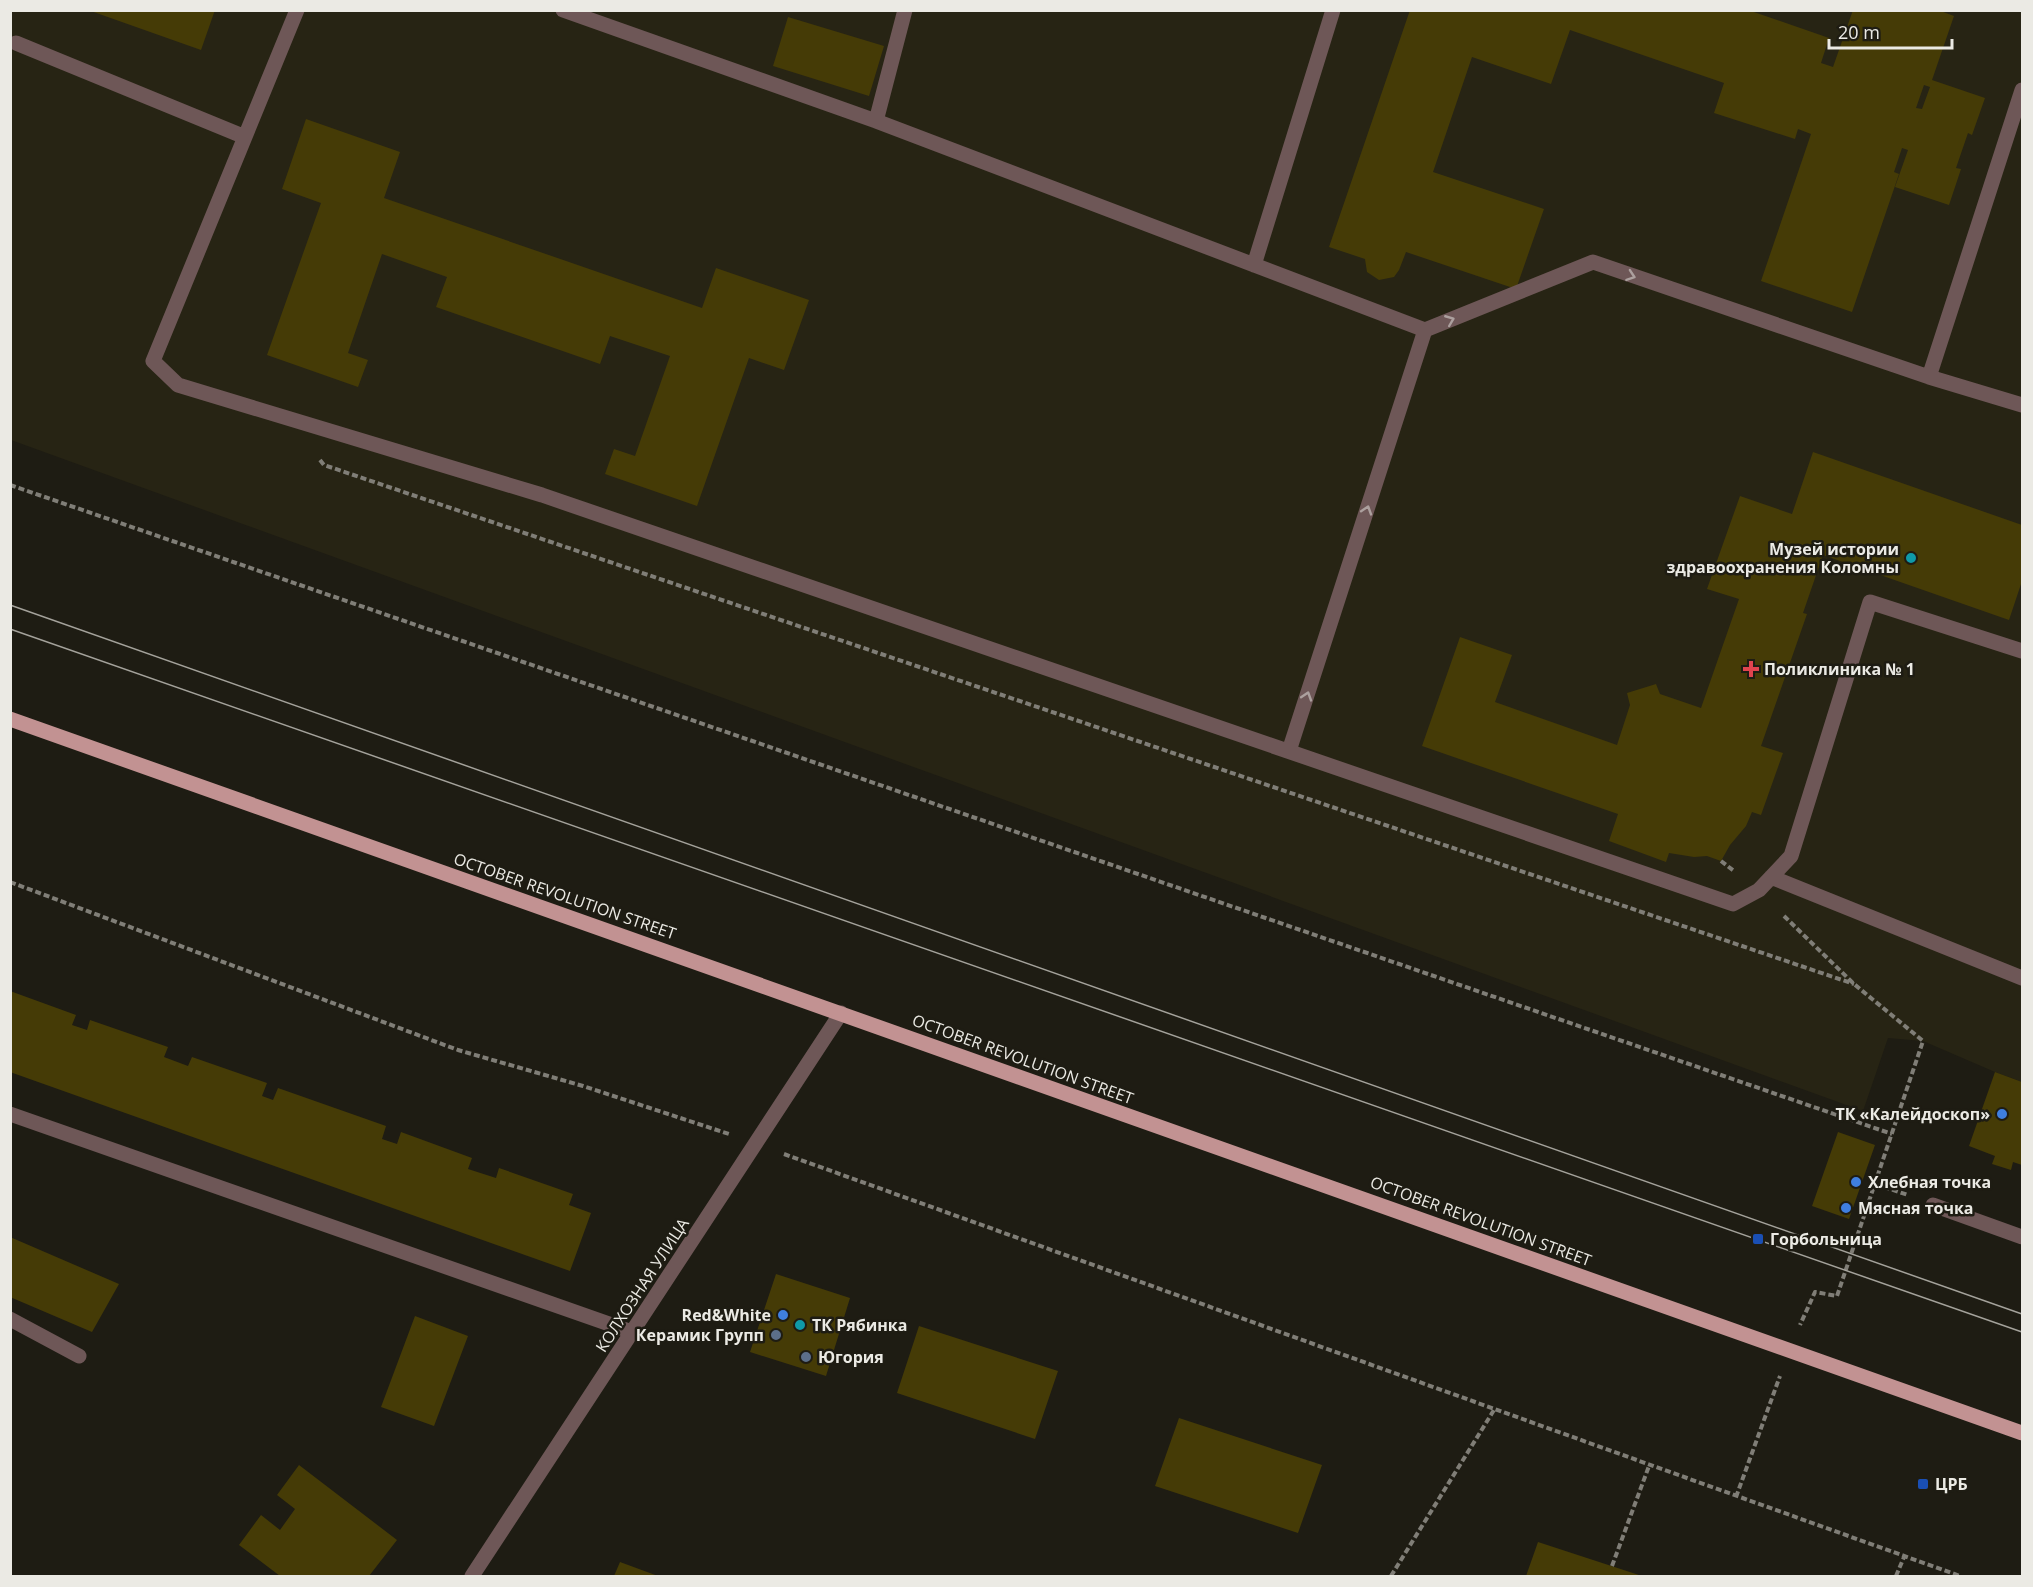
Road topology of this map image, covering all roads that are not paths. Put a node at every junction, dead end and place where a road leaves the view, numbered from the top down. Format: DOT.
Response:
graph roads {
  1 [pos="297,10"];
  2 [pos="563,10"];
  3 [pos="905,10"];
  4 [pos="1333,10"];
  5 [pos="16,43"];
  6 [pos="2022,90"];
  7 [pos="876,122"];
  8 [pos="245,137"];
  9 [pos="1254,265"];
  10 [pos="1425,330"];
  11 [pos="1929,377"];
  12 [pos="2022,405"];
  13 [pos="2022,651"];
  14 [pos="10,719"];
  15 [pos="1289,752"];
  16 [pos="1771,877"];
  17 [pos="2022,978"];
  18 [pos="841,1013"];
  19 [pos="10,1114"];
  20 [pos="1933,1204"];
  21 [pos="2022,1237"];
  22 [pos="10,1319"];
  23 [pos="632,1332"];
  24 [pos="79,1356"];
  25 [pos="2022,1433"];
  26 [pos="472,1576"];
  1 -- 8 [label="street"];
  2 -- 7 [label="street"];
  3 -- 7 [label="street"];
  4 -- 9 [label="street"];
  5 -- 8 [label="street"];
  6 -- 11 [label="street"];
  7 -- 9 [label="street"];
  8 -- 15 [label="street"];
  9 -- 10 [label="street"];
  10 -- 11 [label="street, one-way"];
  15 -- 10 [label="street, one-way"];
  11 -- 12 [label="street"];
  13 -- 16 [label="street"];
  14 -- 18 [label="main road, OCTOBER REVOLUTION STREET"];
  15 -- 16 [label="street"];
  16 -- 17 [label="street"];
  18 -- 23 [label="street, КОЛХОЗНАЯ УЛИЦА"];
  18 -- 25 [label="main road, OCTOBER REVOLUTION STREET"];
  19 -- 23 [label="street"];
  20 -- 21 [label="street"];
  22 -- 24 [label="street"];
  23 -- 26 [label="street, КОЛХОЗНАЯ УЛИЦА"];
}
